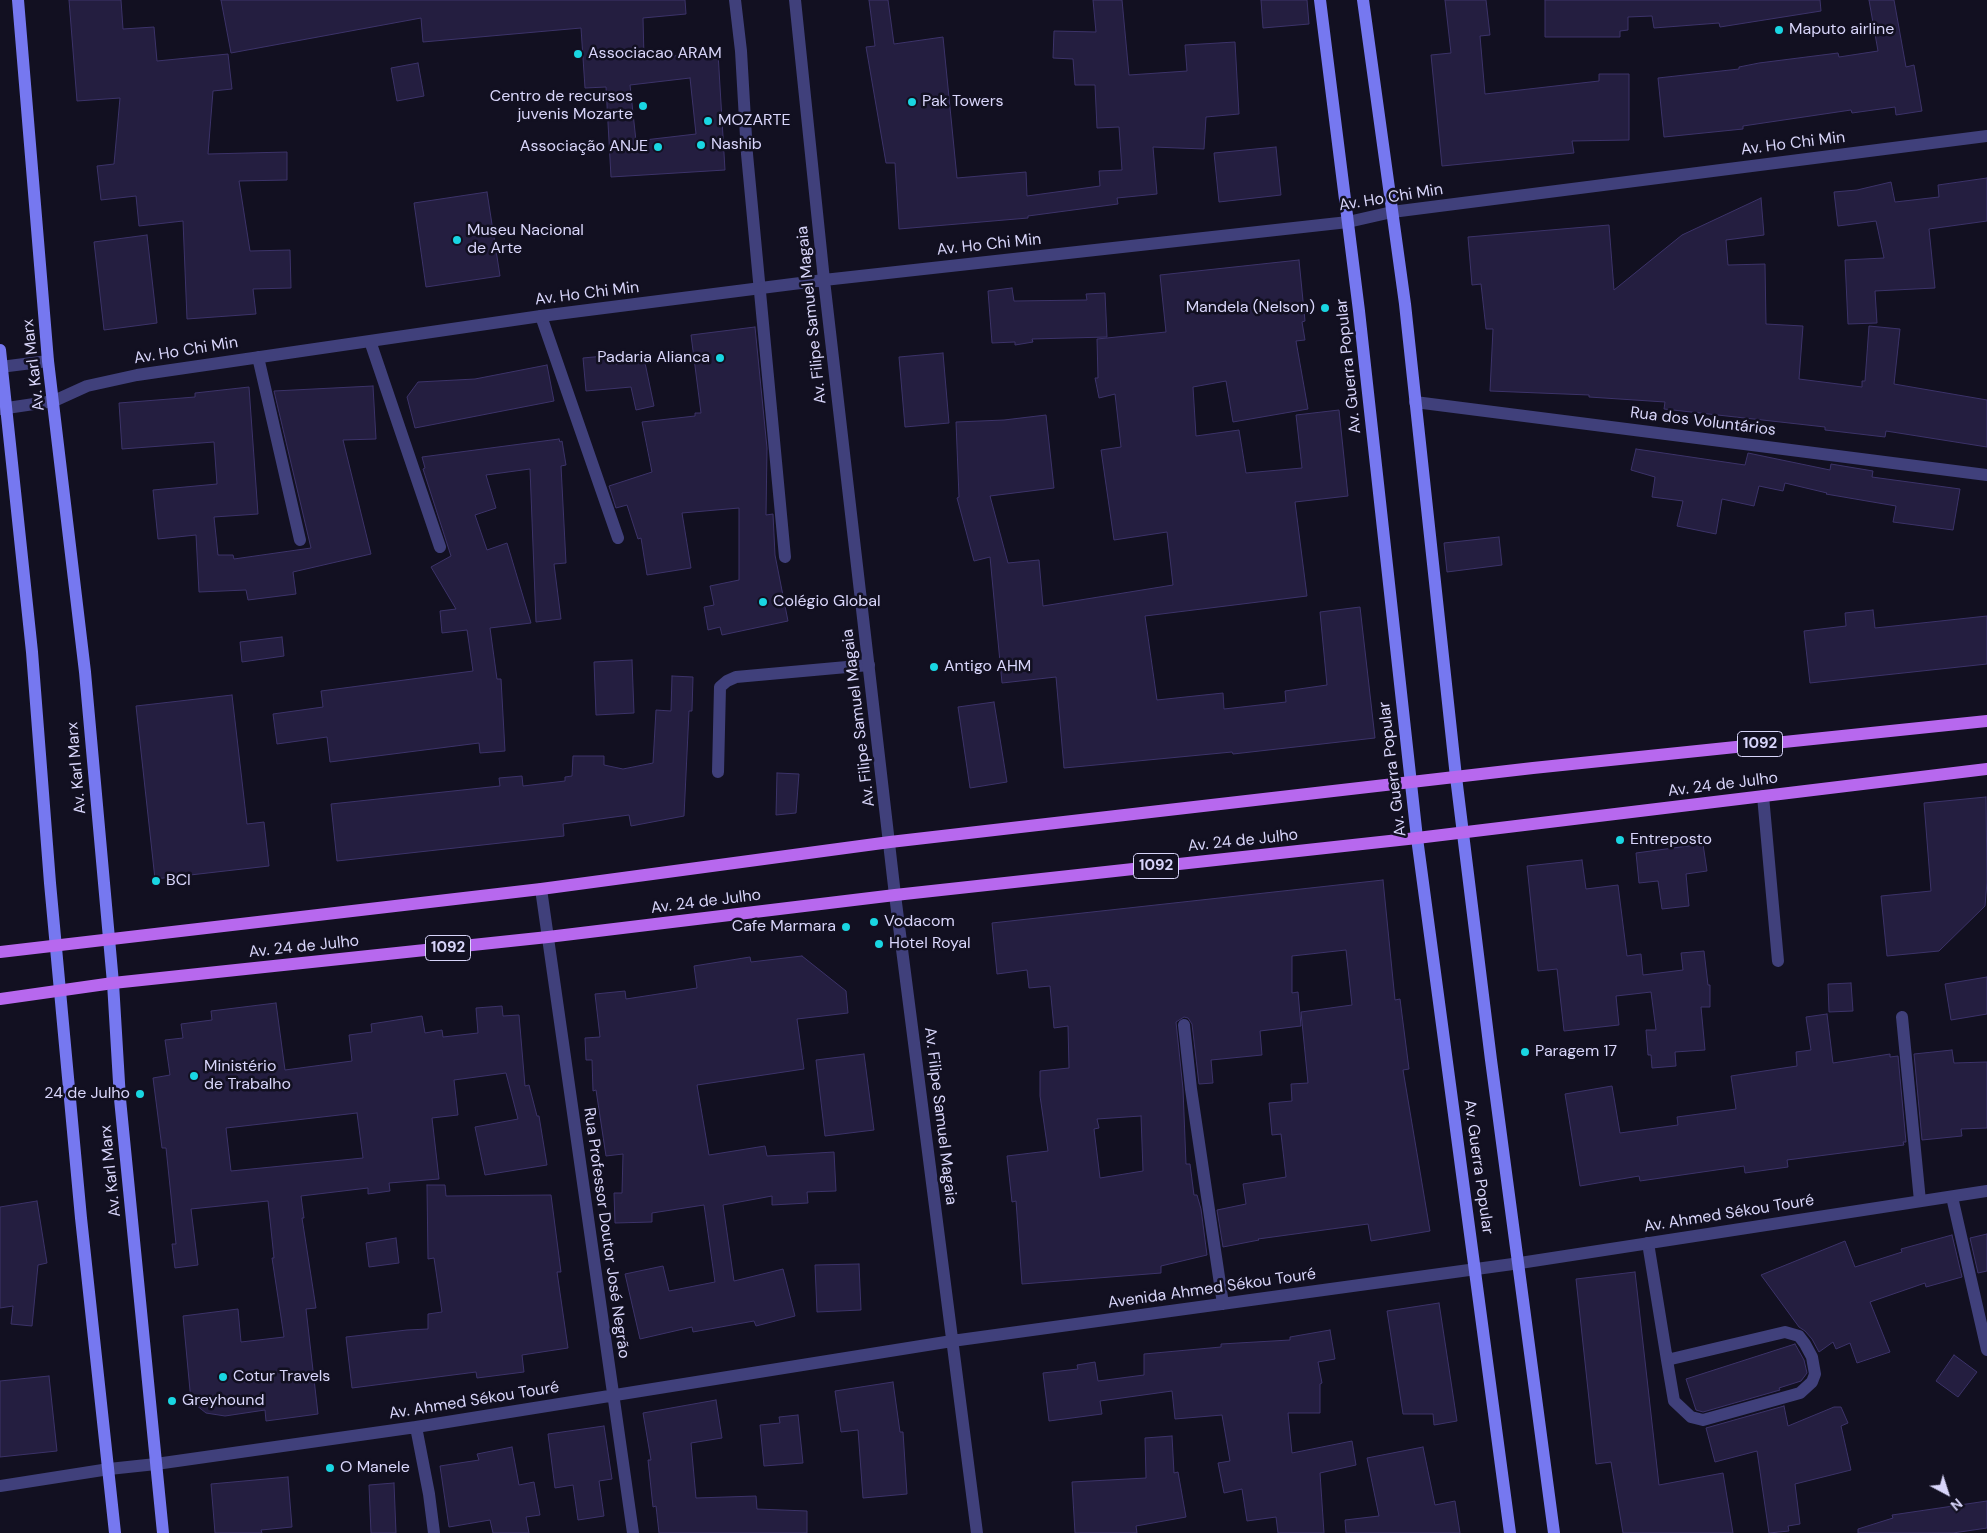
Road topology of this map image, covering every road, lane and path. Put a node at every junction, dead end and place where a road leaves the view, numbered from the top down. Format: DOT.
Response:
graph roads {
  1 [pos="18,0"];
  2 [pos="735,0"];
  3 [pos="795,0"];
  4 [pos="1320,0"];
  5 [pos="1363,0"];
  6 [pos="1987,136"];
  7 [pos="1392,212"];
  8 [pos="1348,222"];
  9 [pos="824,280"];
  10 [pos="760,288"];
  11 [pos="541,316"];
  12 [pos="370,341"];
  13 [pos="0,350"];
  14 [pos="258,357"];
  15 [pos="48,361"];
  16 [pos="1,367"];
  17 [pos="54,401"];
  18 [pos="1415,402"];
  19 [pos="3,408"];
  20 [pos="1987,475"];
  21 [pos="618,538"];
  22 [pos="300,540"];
  23 [pos="440,546"];
  24 [pos="785,557"];
  25 [pos="869,665"];
  26 [pos="1987,721"];
  27 [pos="1987,769"];
  28 [pos="718,772"];
  29 [pos="1456,777"];
  30 [pos="1410,783"];
  31 [pos="1763,796"];
  32 [pos="1463,832"];
  33 [pos="1417,838"];
  34 [pos="890,842"];
  35 [pos="541,889"];
  36 [pos="895,895"];
  37 [pos="548,937"];
  38 [pos="109,938"];
  39 [pos="56,944"];
  40 [pos="0,952"];
  41 [pos="1778,962"];
  42 [pos="113,983"];
  43 [pos="60,991"];
  44 [pos="0,999"];
  45 [pos="1902,1017"];
  46 [pos="1184,1025"];
  47 [pos="1987,1191"];
  48 [pos="1952,1196"];
  49 [pos="1920,1201"];
  50 [pos="1648,1243"];
  51 [pos="1520,1263"];
  52 [pos="1476,1269"];
  53 [pos="1222,1304"];
  54 [pos="952,1341"];
  55 [pos="1987,1350"];
  56 [pos="1667,1360"];
  57 [pos="612,1395"];
  58 [pos="416,1427"];
  59 [pos="156,1464"];
  60 [pos="109,1468"];
  61 [pos="0,1486"];
  62 [pos="115,1533"];
  63 [pos="163,1533"];
  64 [pos="434,1533"];
  65 [pos="633,1533"];
  66 [pos="977,1533"];
  67 [pos="1510,1533"];
  68 [pos="1554,1533"];
  1 -- 15 [label="main road, Av. Karl Marx"];
  2 -- 10 [label="street"];
  3 -- 9 [label="street, Av. Filipe Samuel Magaia"];
  4 -- 8 [label="main road, Av. Guerra Popular"];
  5 -- 7 [label="main road, Av. Guerra Popular"];
  6 -- 7 [label="street, Av. Ho Chi Min"];
  7 -- 8 [label="street, Av. Ho Chi Min"];
  7 -- 18 [label="main road, Av. Guerra Popular"];
  8 -- 9 [label="street, Av. Ho Chi Min"];
  8 -- 30 [label="main road, Av. Guerra Popular"];
  9 -- 10 [label="street, Av. Ho Chi Min"];
  9 -- 25 [label="street, Av. Filipe Samuel Magaia"];
  10 -- 11 [label="street, Av. Ho Chi Min"];
  10 -- 24 [label="street"];
  11 -- 12 [label="street, Av. Ho Chi Min"];
  11 -- 21 [label="street"];
  12 -- 14 [label="street, Av. Ho Chi Min"];
  12 -- 23 [label="street"];
  13 -- 16 [label="main road, Av. Karl Marx"];
  14 -- 17 [label="street, Av. Ho Chi Min"];
  14 -- 22 [label="street"];
  15 -- 16 [label="street"];
  15 -- 17 [label="main road, Av. Karl Marx"];
  16 -- 19 [label="main road, Av. Karl Marx"];
  17 -- 19 [label="street, Av. Ho Chi Min"];
  17 -- 38 [label="main road, Av. Karl Marx"];
  18 -- 20 [label="street, Rua dos Voluntários"];
  18 -- 29 [label="main road, Av. Guerra Popular"];
  19 -- 39 [label="main road, Av. Karl Marx"];
  25 -- 28 [label="street"];
  25 -- 34 [label="street, Av. Filipe Samuel Magaia"];
  26 -- 29 [label="main road, Av. 24 de Julho / 1092"];
  27 -- 31 [label="main road, Av. 24 de Julho"];
  29 -- 30 [label="main road, Av. 24 de Julho"];
  29 -- 32 [label="main road, Av. Guerra Popular"];
  30 -- 33 [label="main road, Av. Guerra Popular"];
  30 -- 34 [label="main road, Av. 24 de Julho"];
  31 -- 32 [label="main road, Av. 24 de Julho"];
  31 -- 41 [label="street"];
  32 -- 33 [label="main road, Av. 24 de Julho"];
  32 -- 51 [label="main road, Av. Guerra Popular"];
  33 -- 36 [label="main road, Av. 24 de Julho / 1092"];
  33 -- 52 [label="main road, Av. Guerra Popular"];
  34 -- 35 [label="main road, Av. 24 de Julho"];
  34 -- 36 [label="street, Av. Filipe Samuel Magaia"];
  35 -- 37 [label="street, Rua Professor Doutor José Negrão"];
  35 -- 38 [label="main road, Av. 24 de Julho"];
  36 -- 37 [label="main road, Av. 24 de Julho / 1092"];
  36 -- 54 [label="street, Av. Filipe Samuel Magaia"];
  37 -- 42 [label="main road, Av. 24 de Julho / 1092"];
  37 -- 57 [label="street, Rua Professor Doutor José Negrão"];
  38 -- 39 [label="main road, Av. 24 de Julho"];
  38 -- 42 [label="main road, Av. Karl Marx"];
  39 -- 40 [label="main road, Av. 24 de Julho"];
  39 -- 43 [label="main road, Av. Karl Marx"];
  42 -- 43 [label="main road, Av. 24 de Julho / 1092"];
  42 -- 59 [label="main road, Av. Karl Marx"];
  43 -- 44 [label="main road, Av. 24 de Julho / 1092"];
  43 -- 60 [label="main road, Av. Karl Marx"];
  45 -- 49 [label="street"];
  46 -- 53 [label="street"];
  47 -- 48 [label="street, Av. Ahmed Sékou Touré"];
  48 -- 49 [label="street, Av. Ahmed Sékou Touré"];
  48 -- 55 [label="street"];
  49 -- 50 [label="street, Av. Ahmed Sékou Touré"];
  50 -- 51 [label="street, Av. Ahmed Sékou Touré"];
  50 -- 56 [label="street"];
  51 -- 52 [label="street, Av. Ahmed Sékou Touré"];
  51 -- 68 [label="main road, Av. Guerra Popular"];
  52 -- 53 [label="street, Avenida Ahmed Sékou Touré"];
  52 -- 67 [label="main road, Av. Guerra Popular"];
  53 -- 54 [label="street, Avenida Ahmed Sékou Touré"];
  54 -- 57 [label="street, Av. Ahmed Sékou Touré"];
  54 -- 66 [label="street, Av. Filipe Samuel Magaia"];
  56 -- 56 [label="street"];
  57 -- 58 [label="street, Av. Ahmed Sékou Touré"];
  57 -- 65 [label="street, Rua Professor Doutor José Negrão"];
  58 -- 59 [label="street, Av. Ahmed Sékou Touré"];
  58 -- 64 [label="street"];
  59 -- 60 [label="street, Av. Ahmed Sékou Touré"];
  59 -- 63 [label="main road, Av. Karl Marx"];
  60 -- 61 [label="street, Av. Ahmed Sékou Touré"];
  60 -- 62 [label="main road, Av. Karl Marx"];
}
